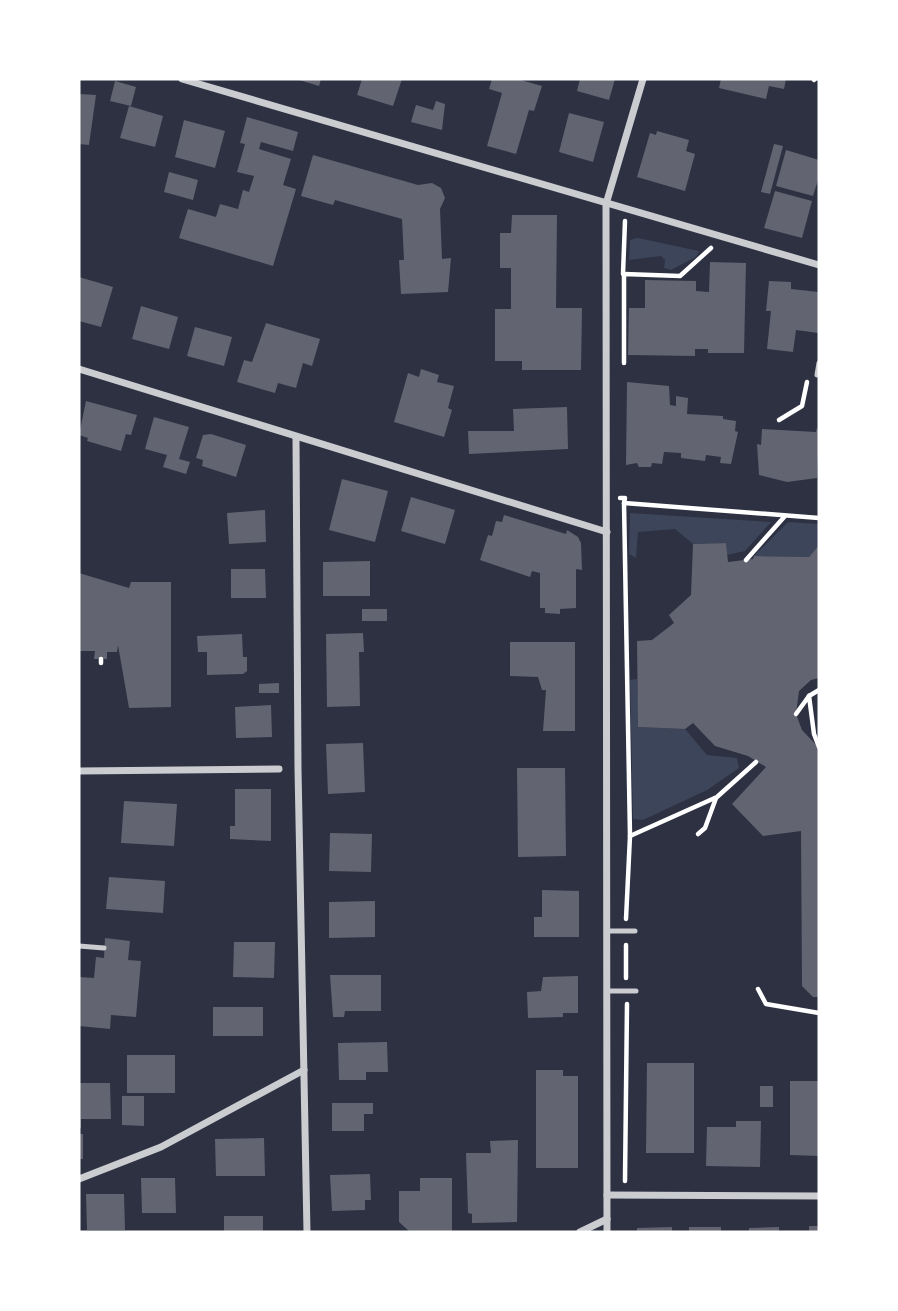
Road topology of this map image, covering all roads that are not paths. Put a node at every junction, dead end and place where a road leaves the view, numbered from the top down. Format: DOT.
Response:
graph roads {
  1 [pos="182,79"];
  2 [pos="643,79"];
  3 [pos="606,204"];
  4 [pos="819,265"];
  5 [pos="819,363"];
  6 [pos="79,369"];
  7 [pos="817,375"];
  8 [pos="296,437"];
  9 [pos="607,533"];
  10 [pos="279,769"];
  11 [pos="79,771"];
  12 [pos="607,931"];
  13 [pos="635,931"];
  14 [pos="79,946"];
  15 [pos="104,948"];
  16 [pos="607,991"];
  17 [pos="636,991"];
  18 [pos="303,1070"];
  19 [pos="79,1179"];
  20 [pos="607,1195"];
  21 [pos="819,1196"];
  22 [pos="607,1219"];
  23 [pos="306,1232"];
  24 [pos="580,1232"];
  25 [pos="607,1232"];
  1 -- 3 [label="street"];
  2 -- 3 [label="street"];
  3 -- 4 [label="street"];
  3 -- 9 [label="street"];
  5 -- 7 [label="lane"];
  6 -- 8 [label="street"];
  8 -- 9 [label="street"];
  8 -- 18 [label="street"];
  9 -- 12 [label="street"];
  10 -- 11 [label="street"];
  12 -- 13 [label="lane"];
  12 -- 16 [label="street"];
  14 -- 15 [label="lane"];
  16 -- 17 [label="lane"];
  16 -- 20 [label="street"];
  18 -- 19 [label="street"];
  18 -- 23 [label="street"];
  20 -- 21 [label="street"];
  20 -- 22 [label="street"];
  22 -- 24 [label="street"];
  22 -- 25 [label="street"];
}
